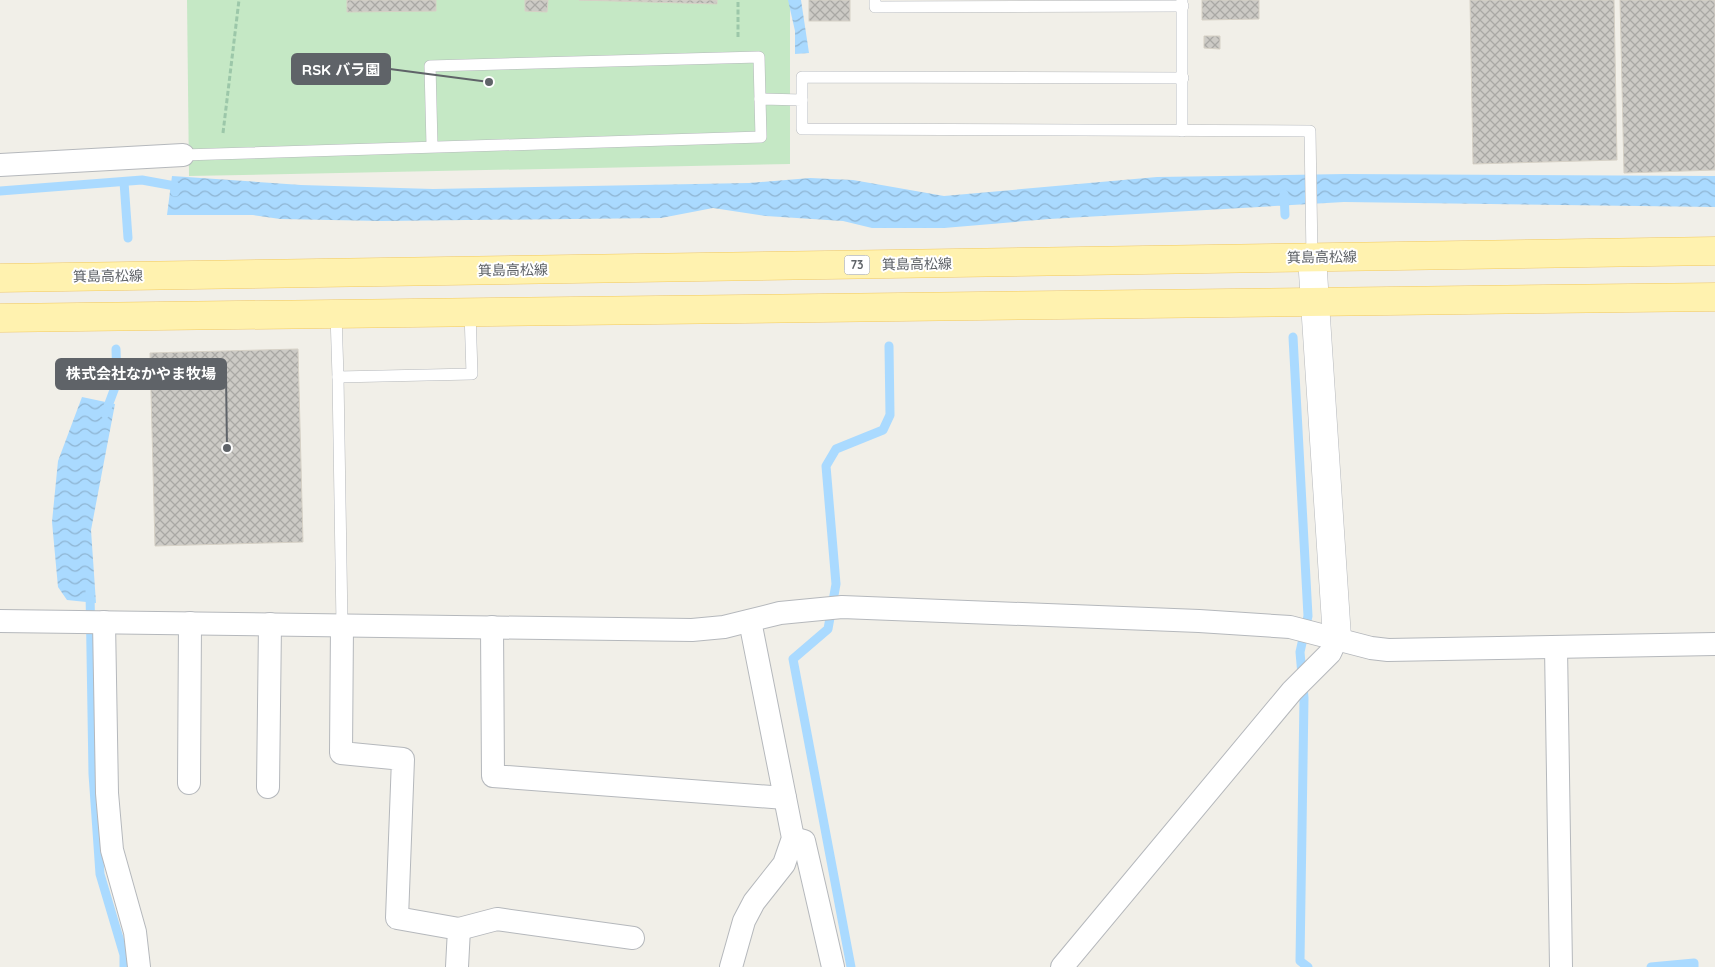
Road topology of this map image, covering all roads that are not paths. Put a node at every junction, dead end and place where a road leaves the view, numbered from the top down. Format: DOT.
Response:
graph roads {
  1 [pos="875,0"];
  2 [pos="1182,3"];
  3 [pos="1183,78"];
  4 [pos="760,99"];
  5 [pos="791,100"];
  6 [pos="1182,131"];
  7 [pos="432,145"];
  8 [pos="183,155"];
  9 [pos="0,165"];
  10 [pos="1715,251"];
  11 [pos="1312,257"];
  12 [pos="0,278"];
  13 [pos="1715,297"];
  14 [pos="1314,302"];
  15 [pos="470,312"];
  16 [pos="336,314"];
  17 [pos="0,318"];
  18 [pos="338,377"];
  19 [pos="0,621"];
  20 [pos="750,621"];
  21 [pos="95,622"];
  22 [pos="190,623"];
  23 [pos="270,624"];
  24 [pos="342,625"];
  25 [pos="492,627"];
  26 [pos="1328,636"];
  27 [pos="1715,644"];
  28 [pos="1556,647"];
  29 [pos="189,783"];
  30 [pos="268,788"];
  31 [pos="785,798"];
  32 [pos="793,838"];
  33 [pos="459,930"];
  34 [pos="633,938"];
  35 [pos="139,967"];
  36 [pos="457,967"];
  37 [pos="731,967"];
  38 [pos="832,967"];
  39 [pos="1062,967"];
  40 [pos="1561,967"];
  1 -- 2 [label="lane"];
  2 -- 3 [label="lane"];
  3 -- 5 [label="lane"];
  3 -- 6 [label="lane"];
  4 -- 5 [label="lane"];
  4 -- 7 [label="lane"];
  4 -- 7 [label="lane"];
  5 -- 6 [label="lane"];
  6 -- 11 [label="lane"];
  7 -- 8 [label="lane"];
  8 -- 9 [label="street"];
  10 -- 11 [label="main road, 箕島高松線 / 73"];
  11 -- 12 [label="main road, 箕島高松線 / 73"];
  11 -- 14 [label="street"];
  13 -- 14 [label="main road"];
  14 -- 15 [label="main road"];
  14 -- 26 [label="street"];
  15 -- 16 [label="main road"];
  15 -- 18 [label="lane"];
  16 -- 17 [label="main road"];
  16 -- 18 [label="lane"];
  18 -- 24 [label="lane"];
  19 -- 21 [label="street"];
  20 -- 25 [label="street"];
  20 -- 26 [label="street"];
  20 -- 31 [label="street"];
  21 -- 22 [label="street"];
  21 -- 35 [label="street"];
  22 -- 23 [label="street"];
  22 -- 29 [label="street"];
  23 -- 24 [label="street"];
  23 -- 30 [label="street"];
  24 -- 25 [label="street"];
  24 -- 33 [label="street"];
  25 -- 31 [label="street"];
  26 -- 28 [label="street"];
  26 -- 39 [label="street"];
  27 -- 28 [label="street"];
  28 -- 40 [label="street"];
  31 -- 32 [label="street"];
  32 -- 37 [label="street"];
  32 -- 38 [label="street"];
  33 -- 34 [label="street"];
  33 -- 36 [label="street"];
}
